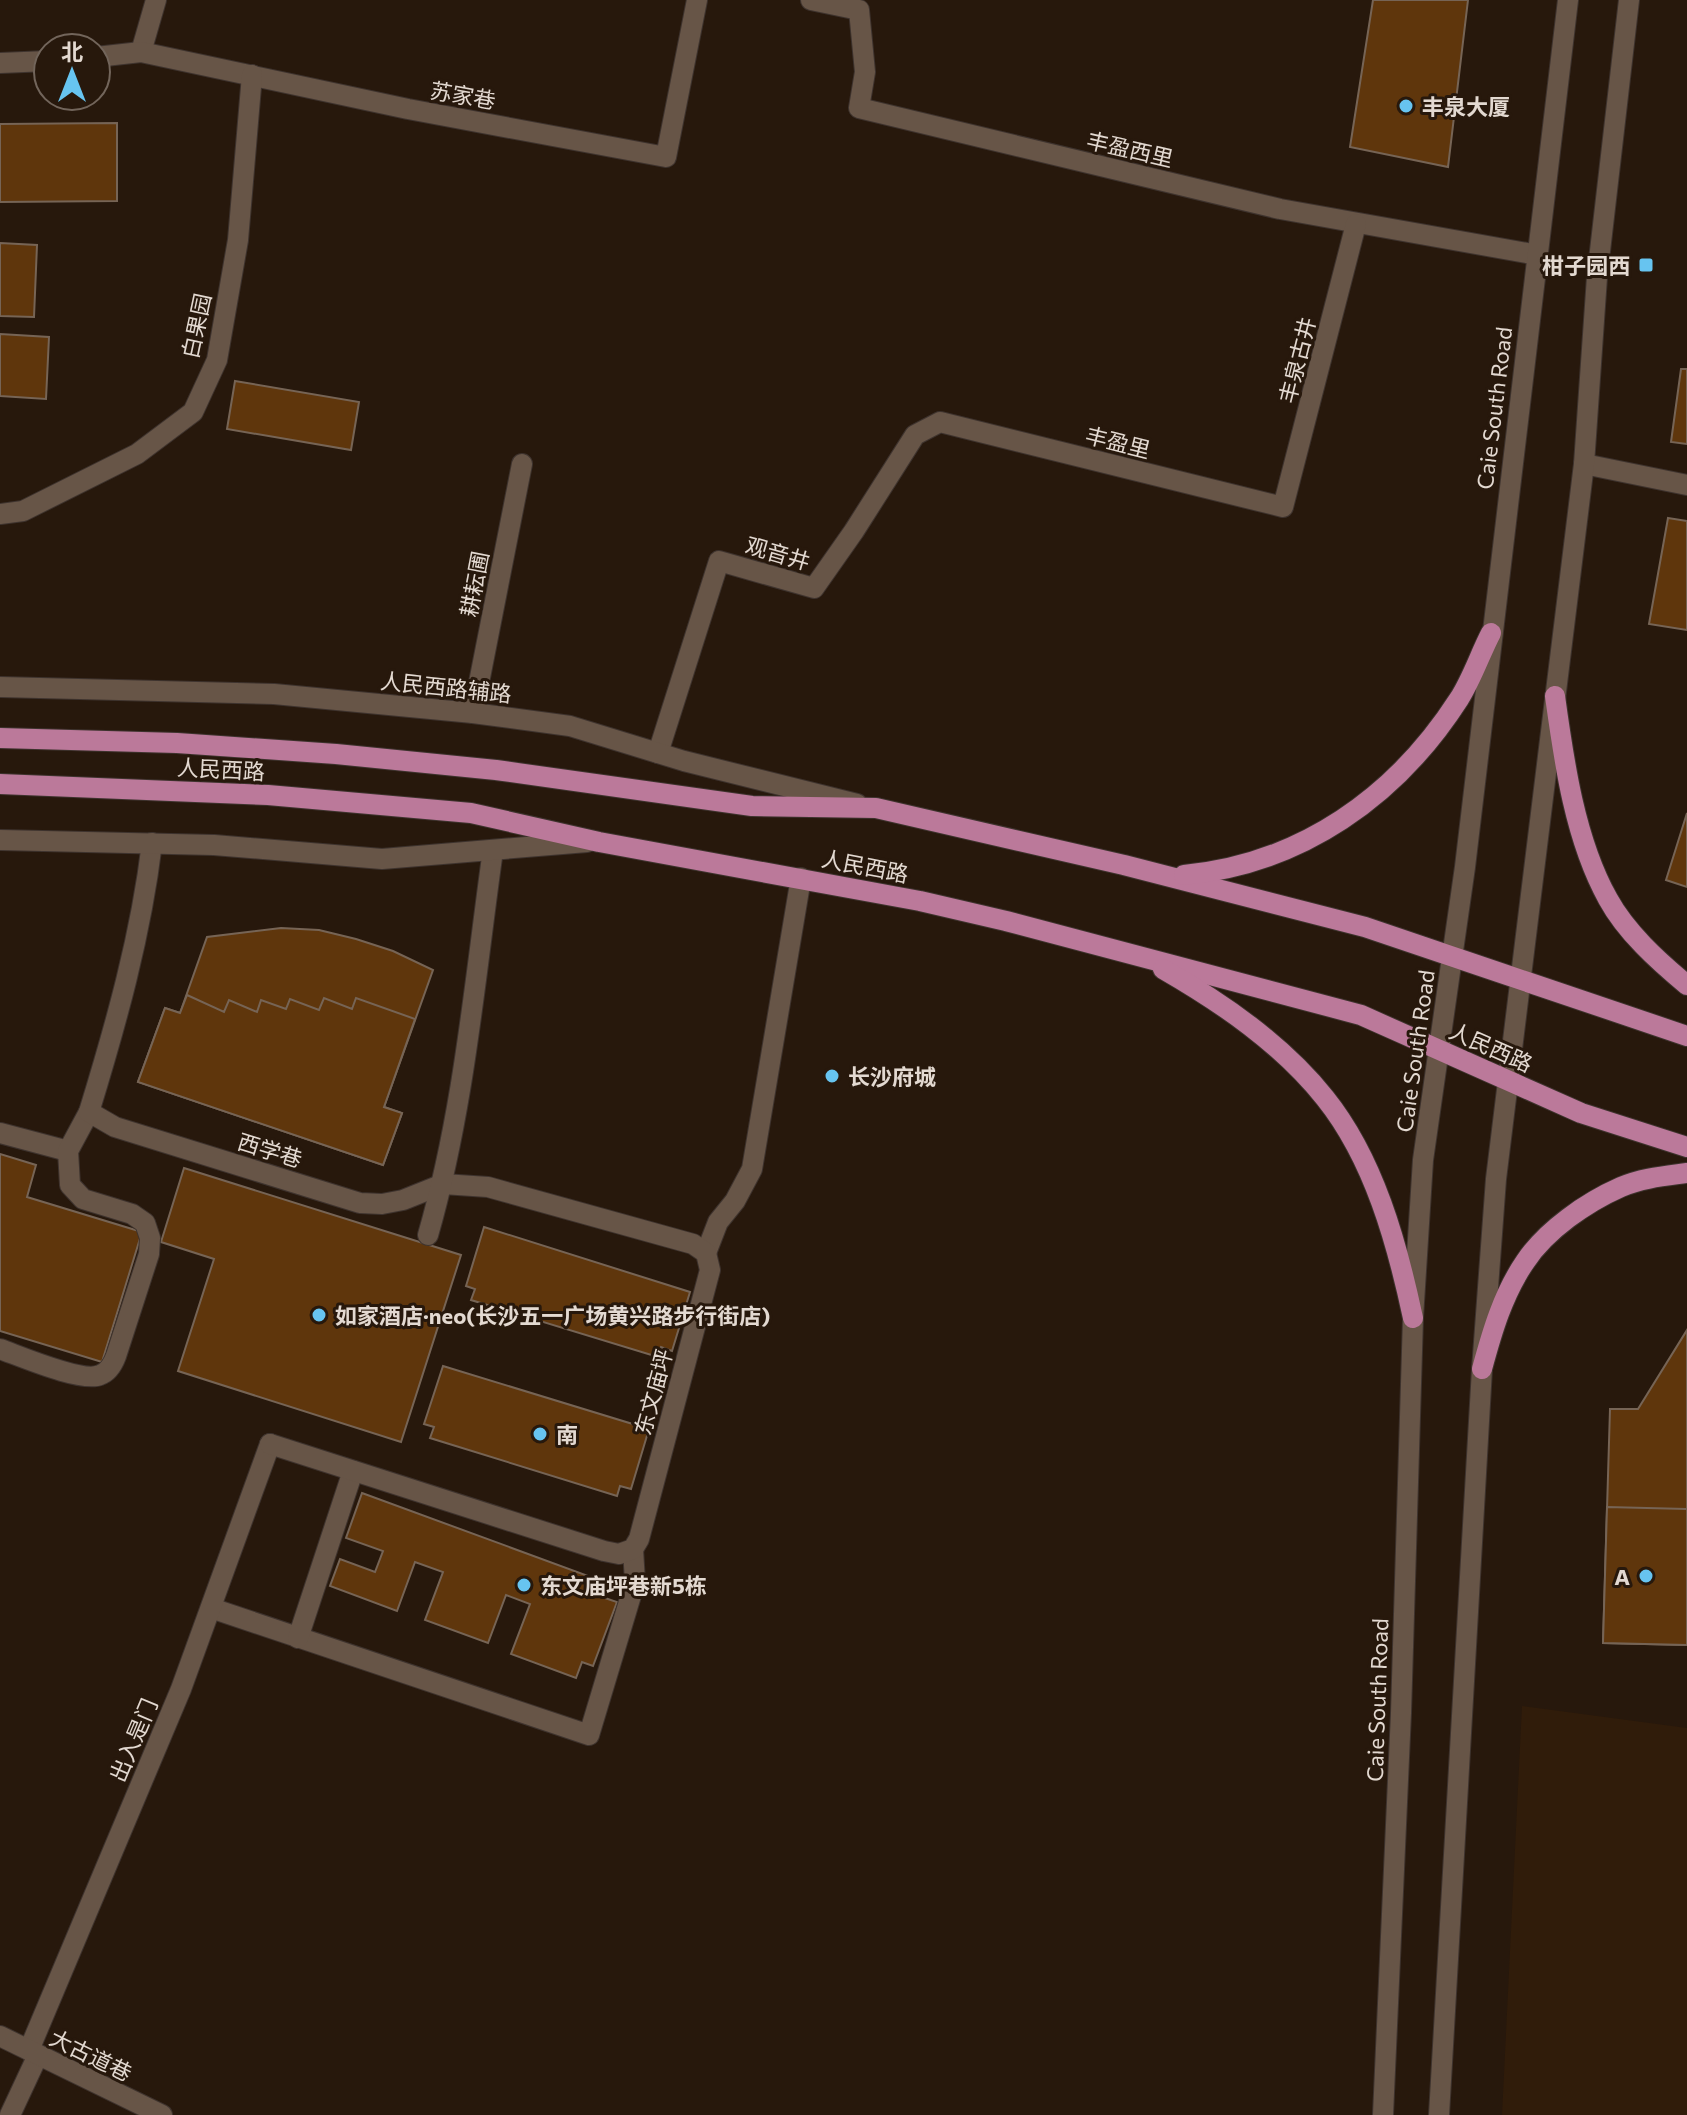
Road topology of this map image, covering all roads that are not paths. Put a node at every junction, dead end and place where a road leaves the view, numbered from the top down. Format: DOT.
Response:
graph roads {
  1 [pos="156,0"];
  2 [pos="697,0"];
  3 [pos="811,0"];
  4 [pos="1568,0"];
  5 [pos="1629,0"];
  6 [pos="141,52"];
  7 [pos="112,55"];
  8 [pos="32,62"];
  9 [pos="0,63"];
  10 [pos="252,75"];
  11 [pos="1356,224"];
  12 [pos="1538,255"];
  13 [pos="940,422"];
  14 [pos="522,464"];
  15 [pos="1584,464"];
  16 [pos="1687,485"];
  17 [pos="1283,507"];
  18 [pos="0,514"];
  19 [pos="1491,633"];
  20 [pos="0,687"];
  21 [pos="1555,696"];
  22 [pos="473,713"];
  23 [pos="0,738"];
  24 [pos="658,753"];
  25 [pos="0,784"];
  26 [pos="876,808"];
  27 [pos="0,840"];
  28 [pos="599,842"];
  29 [pos="152,843"];
  30 [pos="493,850"];
  31 [pos="1170,876"];
  32 [pos="801,878"];
  33 [pos="1139,955"];
  34 [pos="1452,958"];
  35 [pos="1521,982"];
  36 [pos="1687,985"];
  37 [pos="1687,1036"];
  38 [pos="1439,1050"];
  39 [pos="1509,1081"];
  40 [pos="89,1112"];
  41 [pos="0,1133"];
  42 [pos="1687,1147"];
  43 [pos="68,1151"];
  44 [pos="1687,1173"];
  45 [pos="443,1184"];
  46 [pos="428,1235"];
  47 [pos="706,1253"];
  48 [pos="1413,1318"];
  49 [pos="0,1349"];
  50 [pos="1482,1369"];
  51 [pos="353,1471"];
  52 [pos="633,1549"];
  53 [pos="211,1608"];
  54 [pos="298,1638"];
  55 [pos="0,2036"];
  56 [pos="34,2053"];
  57 [pos="10,2115"];
  58 [pos="162,2115"];
  59 [pos="1383,2115"];
  60 [pos="1439,2115"];
  1 -- 6 [label="street"];
  2 -- 10 [label="street, 苏家巷"];
  3 -- 11 [label="street, 丰盈西里"];
  4 -- 12 [label="street, Caie South Road"];
  5 -- 15 [label="street"];
  6 -- 7 [label="street, 苏家巷"];
  6 -- 10 [label="street, 苏家巷"];
  8 -- 9 [label="street"];
  10 -- 18 [label="street, 白果园"];
  11 -- 12 [label="street, 丰盈西里"];
  11 -- 17 [label="street, 丰泉古井"];
  12 -- 19 [label="street, Caie South Road"];
  13 -- 17 [label="street, 丰盈里"];
  13 -- 24 [label="street, 观音井"];
  14 -- 22 [label="street, 耕耘圃"];
  15 -- 16 [label="street"];
  15 -- 21 [label="street"];
  19 -- 31 [label="main road"];
  19 -- 34 [label="street, Caie South Road"];
  20 -- 22 [label="street, 人民西路辅路"];
  21 -- 35 [label="street"];
  21 -- 36 [label="main road"];
  22 -- 24 [label="street, 人民西路辅路"];
  23 -- 26 [label="main road, 人民西路"];
  24 -- 26 [label="street, 人民西路辅路"];
  25 -- 28 [label="main road, 人民西路"];
  26 -- 31 [label="main road, 人民西路"];
  27 -- 29 [label="street"];
  28 -- 30 [label="street"];
  28 -- 32 [label="main road, 人民西路"];
  29 -- 30 [label="street"];
  29 -- 40 [label="street"];
  30 -- 45 [label="street"];
  31 -- 34 [label="main road, 人民西路"];
  32 -- 33 [label="main road, 人民西路"];
  32 -- 47 [label="street, 东文庙坪"];
  33 -- 38 [label="main road, 人民西路"];
  33 -- 48 [label="main road"];
  34 -- 35 [label="main road, 人民西路"];
  34 -- 38 [label="street, Caie South Road"];
  35 -- 37 [label="main road, 人民西路"];
  35 -- 39 [label="street"];
  38 -- 39 [label="main road, 人民西路"];
  38 -- 48 [label="street, Caie South Road"];
  39 -- 42 [label="main road, 人民西路"];
  39 -- 50 [label="street"];
  40 -- 43 [label="street"];
  40 -- 45 [label="street, 西学巷"];
  41 -- 43 [label="street"];
  43 -- 49 [label="street"];
  44 -- 50 [label="main road"];
  45 -- 46 [label="street"];
  45 -- 47 [label="street, 西学巷"];
  47 -- 52 [label="street, 东文庙坪"];
  48 -- 59 [label="street, Caie South Road"];
  50 -- 60 [label="street"];
  51 -- 52 [label="street"];
  51 -- 53 [label="street, 出入是门"];
  51 -- 54 [label="street"];
  52 -- 54 [label="street, 东文庙坪"];
  53 -- 54 [label="street"];
  53 -- 56 [label="street, 出入是门"];
  55 -- 56 [label="street, 大古道巷"];
  56 -- 57 [label="street, 出入是门"];
  56 -- 58 [label="street, 大古道巷"];
}
